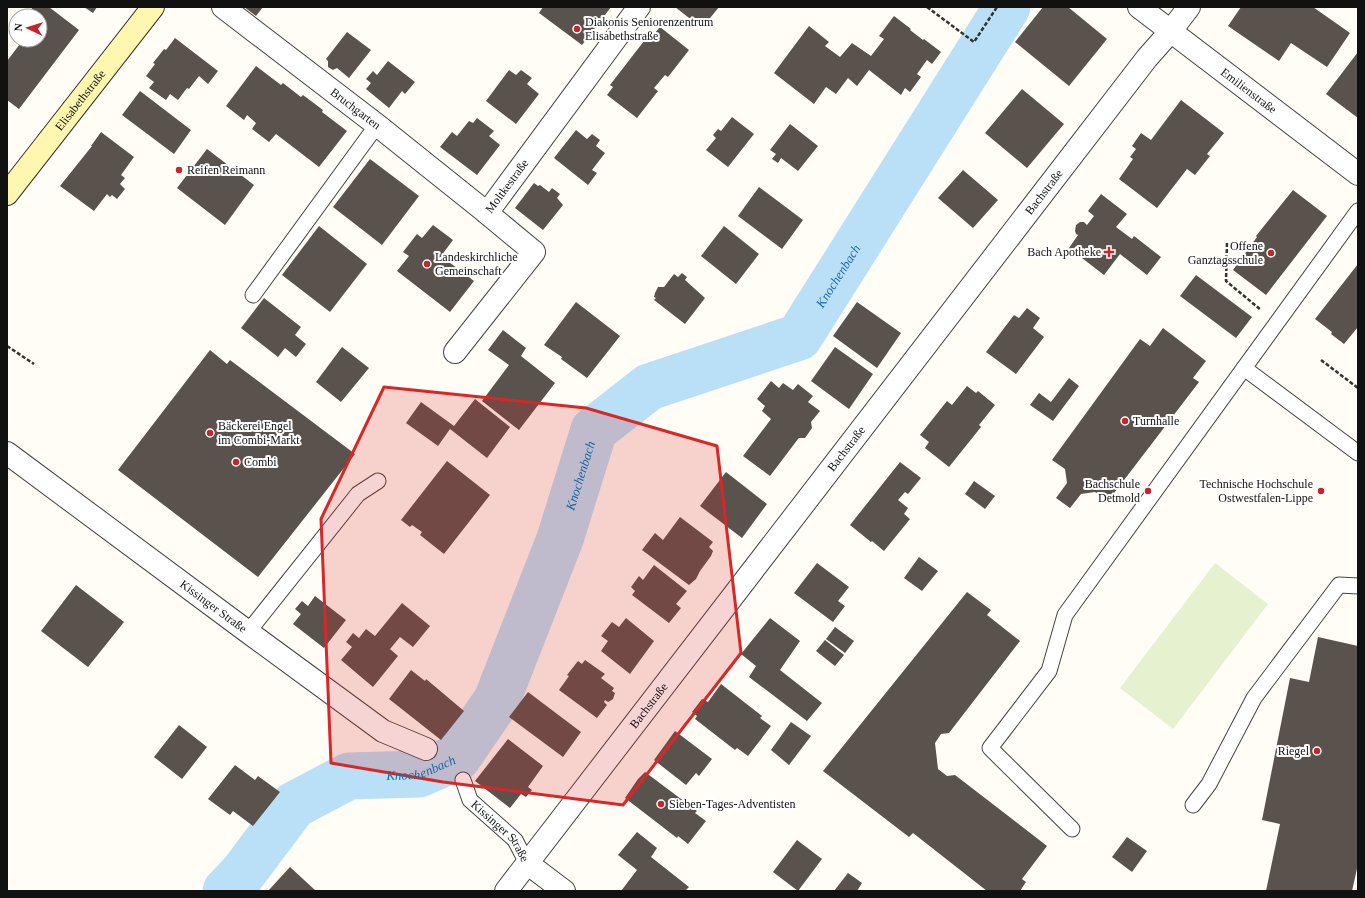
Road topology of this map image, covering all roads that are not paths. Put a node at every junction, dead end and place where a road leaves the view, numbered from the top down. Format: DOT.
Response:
graph roads {
  1 [pos="153,7"];
  2 [pos="223,7"];
  3 [pos="639,7"];
  4 [pos="1139,7"];
  5 [pos="1188,7"];
  6 [pos="1170,32"];
  7 [pos="377,125"];
  8 [pos="1358,174"];
  9 [pos="7,194"];
  10 [pos="1358,211"];
  11 [pos="488,213"];
  12 [pos="253,295"];
  13 [pos="455,352"];
  14 [pos="1244,368"];
  15 [pos="7,453"];
  16 [pos="1358,453"];
  17 [pos="378,481"];
  18 [pos="1358,586"];
  19 [pos="248,632"];
  20 [pos="426,749"];
  21 [pos="463,780"];
  22 [pos="1193,805"];
  23 [pos="1072,829"];
  24 [pos="528,863"];
  25 [pos="506,891"];
  26 [pos="564,891"];
  1 -- 9 [label="street, Elisabethstraße"];
  2 -- 7 [label="street, Bruchgarten"];
  3 -- 11 [label="street, Moltkestraße"];
  4 -- 6 [label="street, Emilienstraße"];
  5 -- 6 [label="street, Bachstraße"];
  6 -- 8 [label="street, Emilienstraße"];
  6 -- 24 [label="street, Bachstraße"];
  7 -- 11 [label="street, Bruchgarten"];
  7 -- 12 [label="lane"];
  10 -- 14 [label="lane"];
  11 -- 13 [label="street, Moltkestraße"];
  14 -- 16 [label="lane"];
  14 -- 23 [label="lane"];
  15 -- 19 [label="street, Kissinger Straße"];
  17 -- 19 [label="lane"];
  18 -- 22 [label="lane"];
  19 -- 20 [label="street, Kissinger Straße"];
  21 -- 24 [label="lane, Kissinger Straße"];
  24 -- 25 [label="street, Bachstraße"];
  24 -- 26 [label="street, Kissinger Straße"];
}
